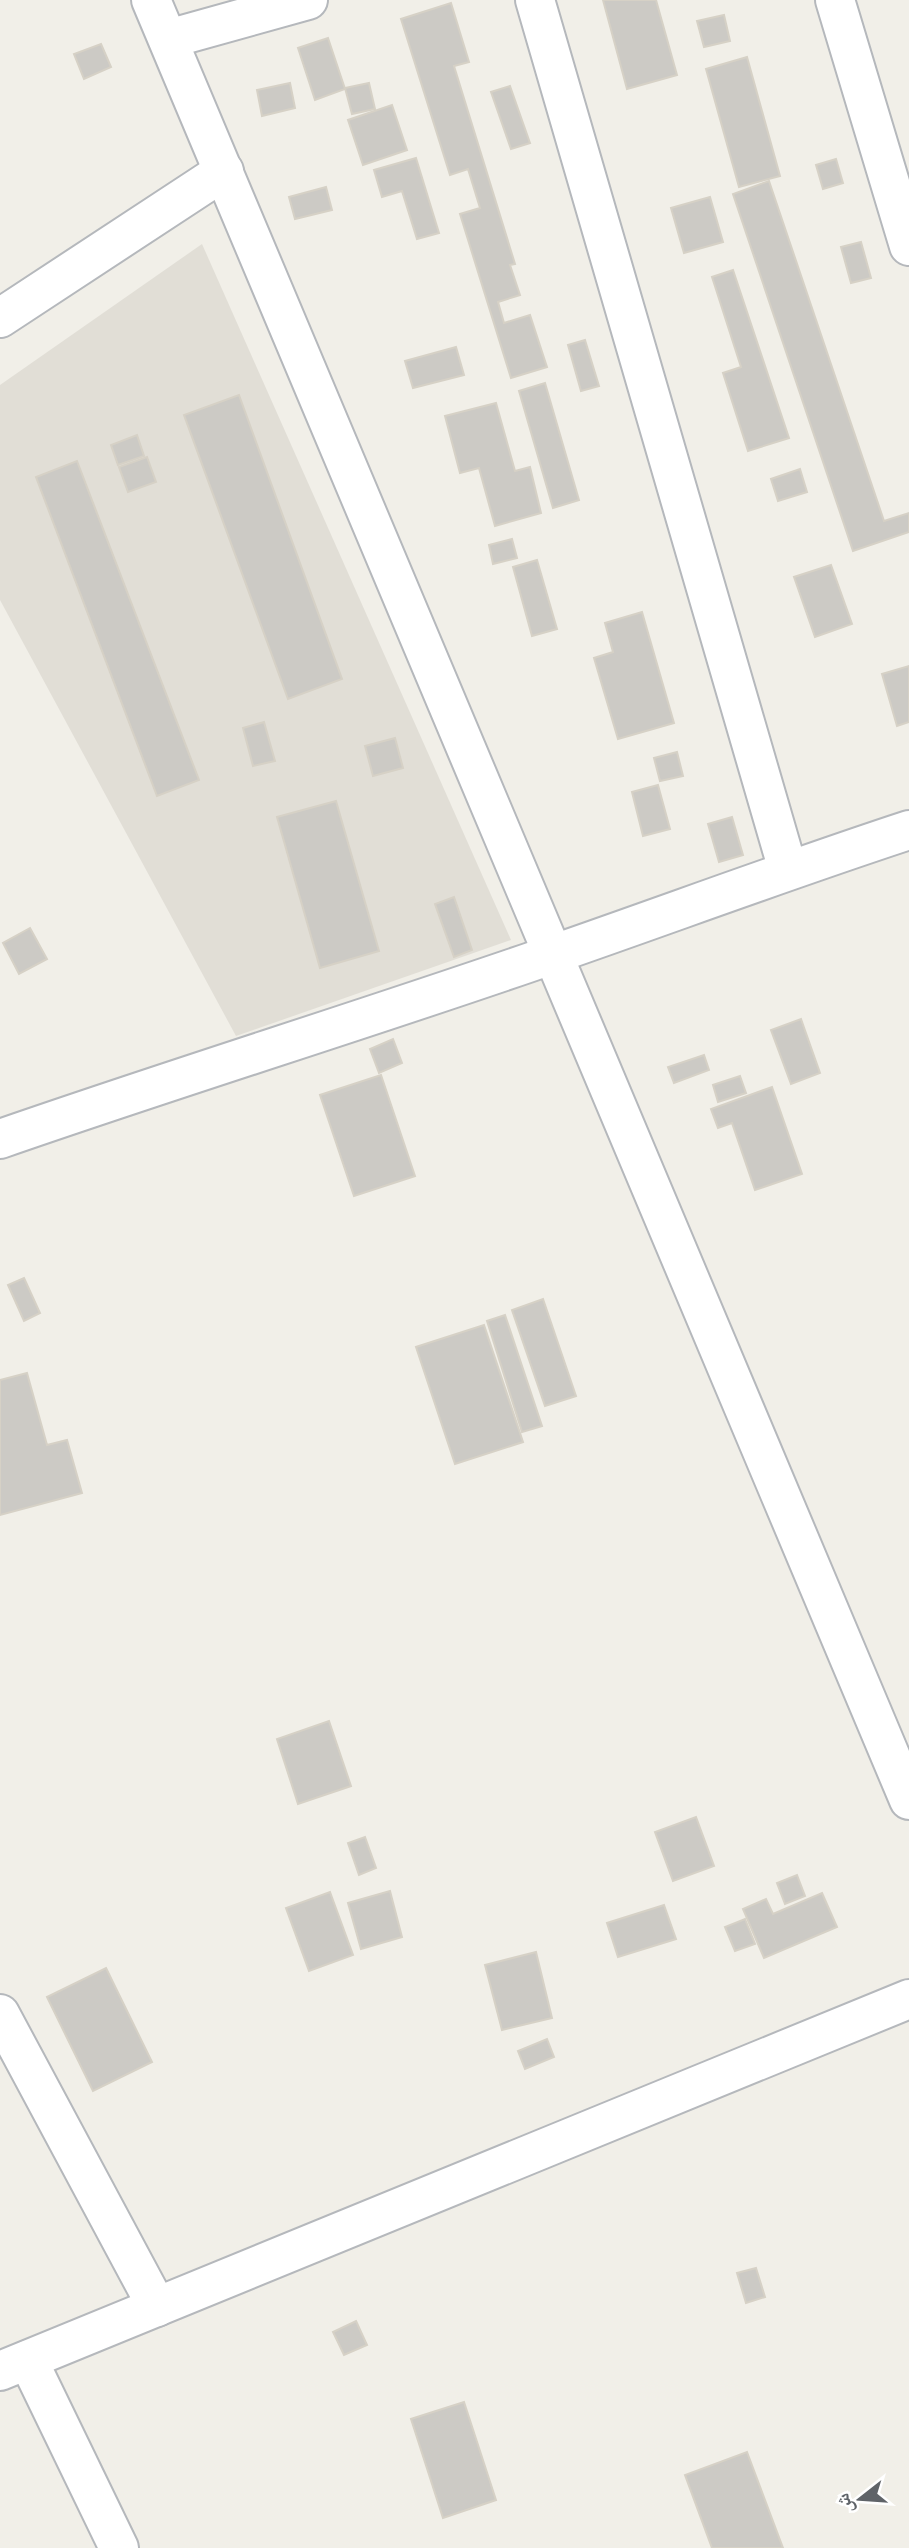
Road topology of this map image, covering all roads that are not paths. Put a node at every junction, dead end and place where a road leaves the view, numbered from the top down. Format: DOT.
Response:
graph roads {
  1 [pos="151,0"];
  2 [pos="308,0"];
  3 [pos="535,0"];
  4 [pos="835,0"];
  5 [pos="168,39"];
  6 [pos="224,172"];
  7 [pos="909,246"];
  8 [pos="0,318"];
  9 [pos="909,830"];
  10 [pos="788,870"];
  11 [pos="553,955"];
  12 [pos="0,1139"];
  13 [pos="909,1800"];
  14 [pos="909,1999"];
  15 [pos="0,2014"];
  16 [pos="158,2307"];
  17 [pos="14,2365"];
  18 [pos="120,2548"];
  1 -- 5 [label="street"];
  2 -- 5 [label="street"];
  3 -- 10 [label="street"];
  4 -- 7 [label="street"];
  5 -- 6 [label="street"];
  6 -- 8 [label="street"];
  6 -- 11 [label="street"];
  9 -- 10 [label="street"];
  10 -- 11 [label="street"];
  11 -- 12 [label="street"];
  11 -- 13 [label="street"];
  14 -- 16 [label="street"];
  15 -- 16 [label="street"];
  16 -- 17 [label="street"];
  17 -- 18 [label="street"];
}
